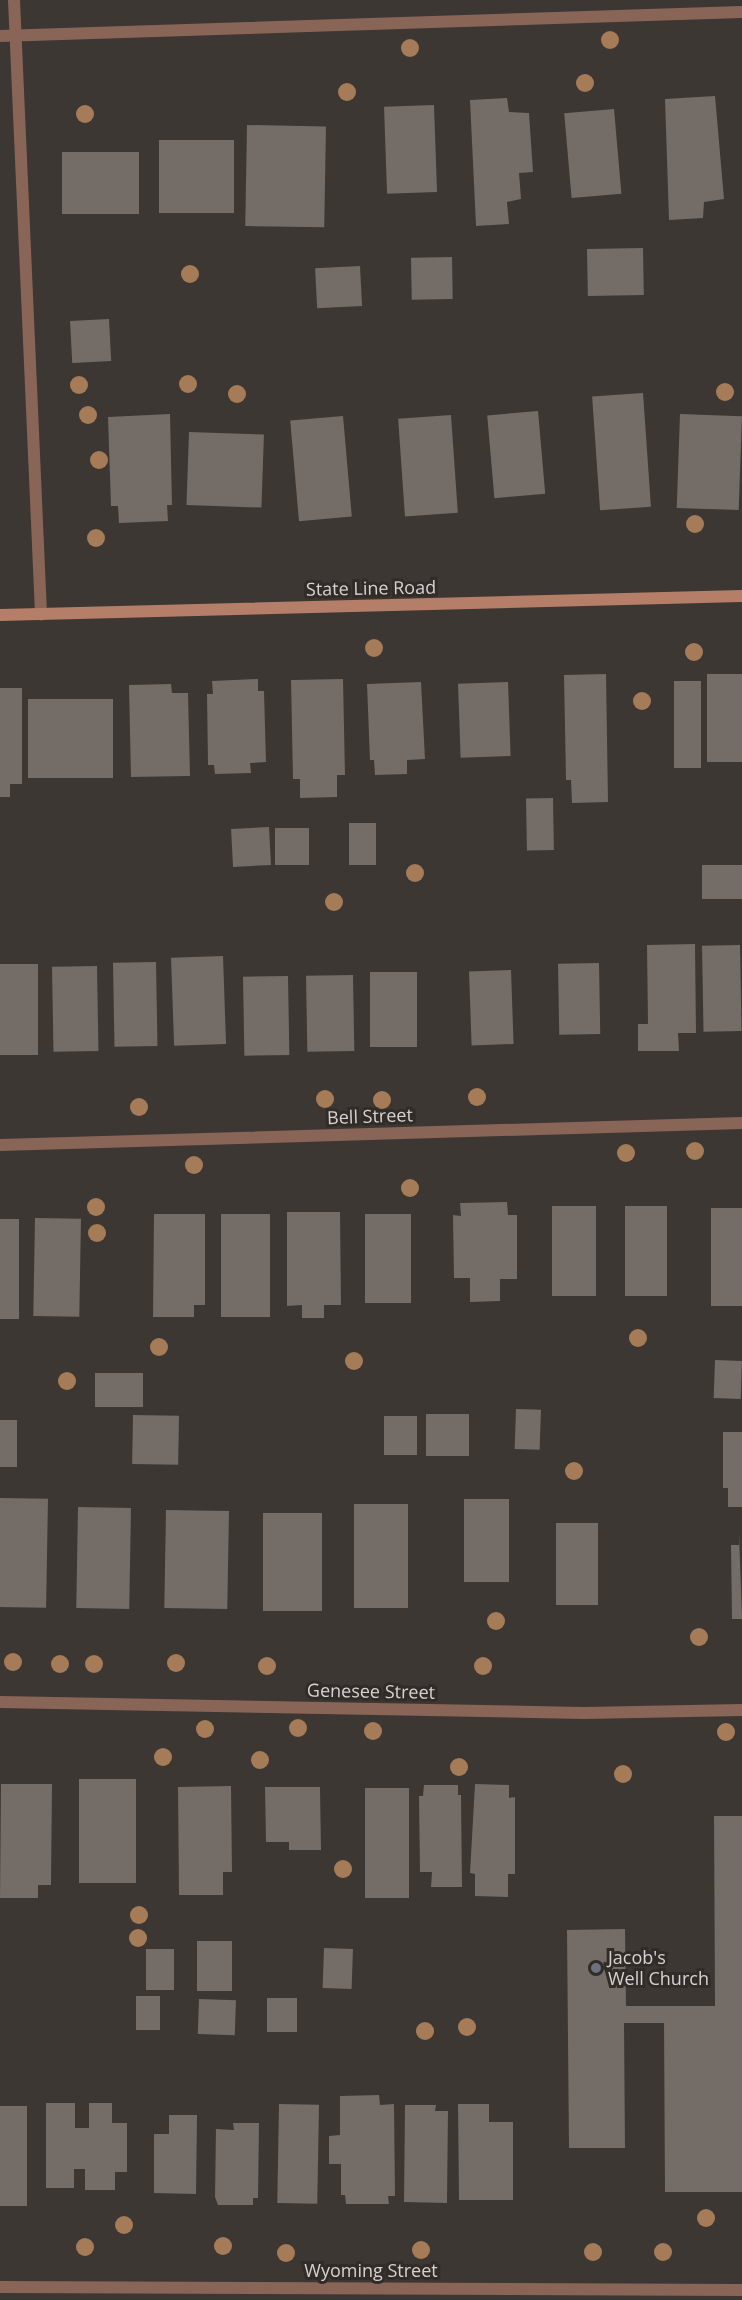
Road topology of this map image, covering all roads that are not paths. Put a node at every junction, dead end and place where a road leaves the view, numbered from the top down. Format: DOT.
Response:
graph roads {
  1 [pos="14,0"];
  2 [pos="742,12"];
  3 [pos="0,36"];
  4 [pos="16,36"];
  5 [pos="742,596"];
  6 [pos="41,614"];
  7 [pos="0,615"];
  8 [pos="742,1123"];
  9 [pos="0,1145"];
  10 [pos="0,1702"];
  11 [pos="742,1710"];
  12 [pos="0,2287"];
  13 [pos="742,2290"];
  1 -- 4 [label="street"];
  2 -- 4 [label="street"];
  3 -- 4 [label="street"];
  4 -- 6 [label="street"];
  5 -- 6 [label="street, State Line Road"];
  6 -- 7 [label="street, State Line Road"];
  8 -- 9 [label="street, Bell Street"];
  10 -- 11 [label="street, Genesee Street"];
  12 -- 13 [label="street, Wyoming Street"];
}
